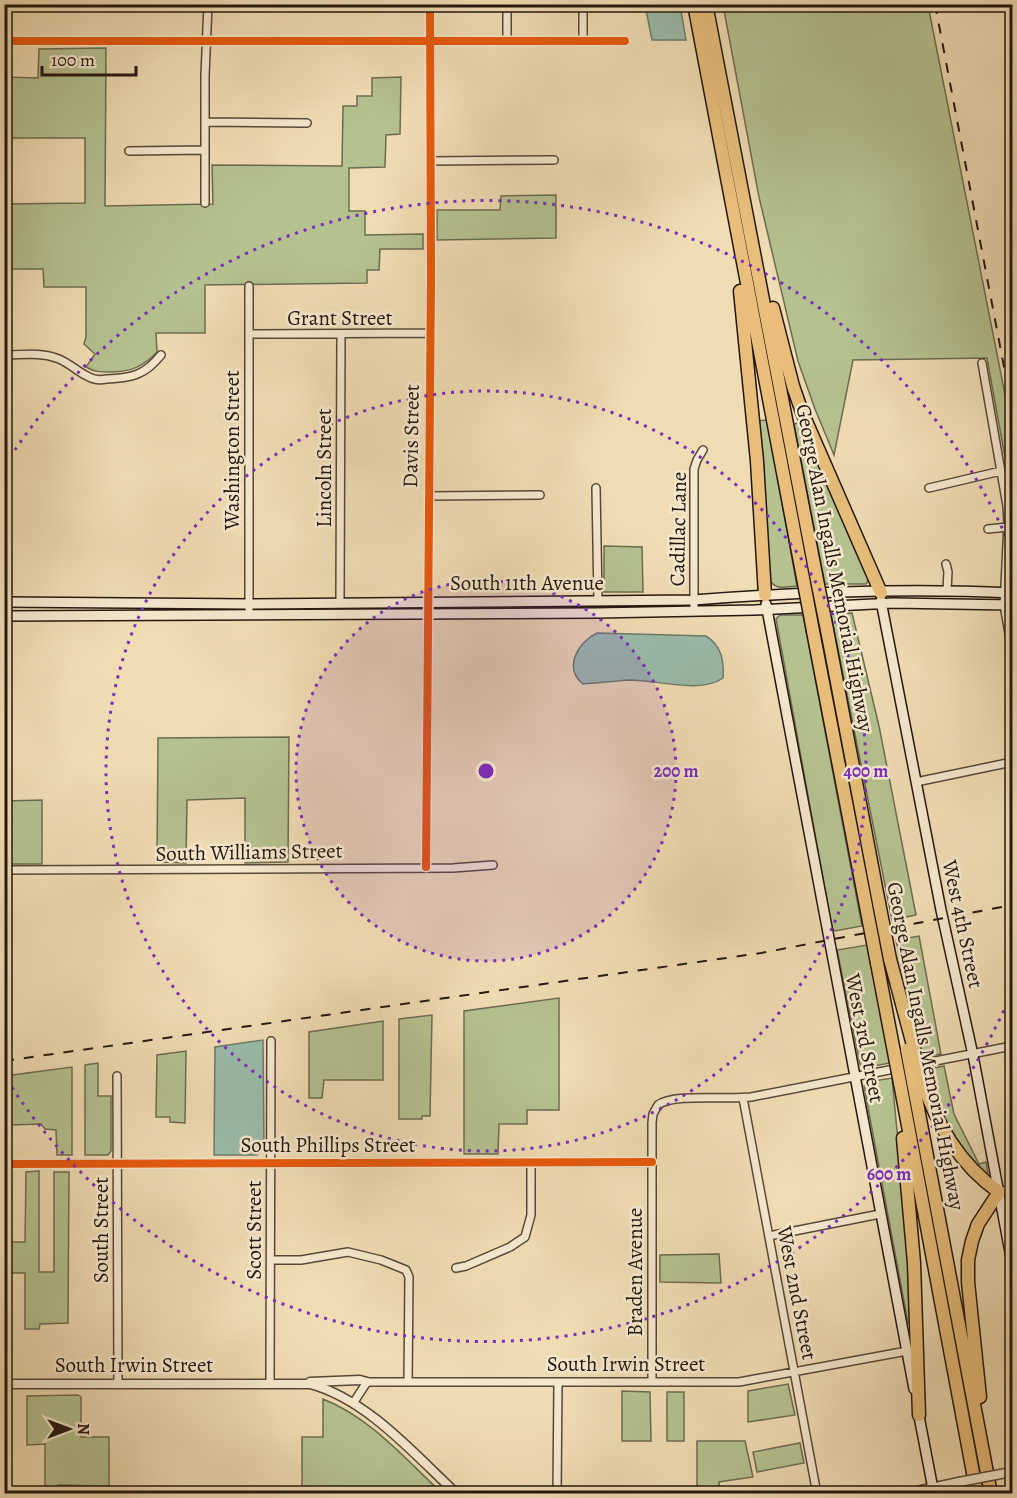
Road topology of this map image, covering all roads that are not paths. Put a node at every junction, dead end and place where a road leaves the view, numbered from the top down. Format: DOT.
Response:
graph roads {
  1 [pos="208,4"];
  2 [pos="430,4"];
  3 [pos="507,4"];
  4 [pos="583,4"];
  5 [pos="694,4"];
  6 [pos="706,4"];
  7 [pos="507,40"];
  8 [pos="583,40"];
  9 [pos="4,41"];
  10 [pos="207,41"];
  11 [pos="430,41"];
  12 [pos="624,41"];
  13 [pos="205,122"];
  14 [pos="307,123"];
  15 [pos="205,150"];
  16 [pos="129,152"];
  17 [pos="554,160"];
  18 [pos="431,161"];
  19 [pos="744,195"];
  20 [pos="731,200"];
  21 [pos="205,203"];
  22 [pos="249,286"];
  23 [pos="430,333"];
  24 [pos="249,334"];
  25 [pos="341,335"];
  26 [pos="4,355"];
  27 [pos="161,356"];
  28 [pos="982,363"];
  29 [pos="703,450"];
  30 [pos="1000,471"];
  31 [pos="596,488"];
  32 [pos="929,488"];
  33 [pos="540,495"];
  34 [pos="429,496"];
  35 [pos="1008,526"];
  36 [pos="988,529"];
  37 [pos="946,564"];
  38 [pos="947,591"];
  39 [pos="1009,593"];
  40 [pos="765,595"];
  41 [pos="881,599"];
  42 [pos="598,600"];
  43 [pos="693,600"];
  44 [pos="429,601"];
  45 [pos="4,602"];
  46 [pos="339,602"];
  47 [pos="249,604"];
  48 [pos="1008,605"];
  49 [pos="766,609"];
  50 [pos="694,611"];
  51 [pos="249,614"];
  52 [pos="428,614"];
  53 [pos="4,616"];
  54 [pos="1012,650"];
  55 [pos="1012,762"];
  56 [pos="916,782"];
  57 [pos="493,865"];
  58 [pos="426,867"];
  59 [pos="4,870"];
  60 [pos="271,1041"];
  61 [pos="1012,1046"];
  62 [pos="973,1055"];
  63 [pos="117,1076"];
  64 [pos="854,1078"];
  65 [pos="918,1081"];
  66 [pos="900,1085"];
  67 [pos="743,1098"];
  68 [pos="271,1162"];
  69 [pos="652,1162"];
  70 [pos="531,1163"];
  71 [pos="4,1164"];
  72 [pos="118,1164"];
  73 [pos="1012,1189"];
  74 [pos="999,1192"];
  75 [pos="880,1214"];
  76 [pos="769,1236"];
  77 [pos="271,1260"];
  78 [pos="1012,1263"];
  79 [pos="456,1268"];
  80 [pos="907,1351"];
  81 [pos="795,1372"];
  82 [pos="366,1382"];
  83 [pos="408,1382"];
  84 [pos="652,1382"];
  85 [pos="270,1383"];
  86 [pos="558,1383"];
  87 [pos="4,1384"];
  88 [pos="118,1384"];
  89 [pos="300,1384"];
  90 [pos="354,1402"];
  91 [pos="919,1415"];
  92 [pos="983,1451"];
  93 [pos="1009,1473"];
  94 [pos="933,1491"];
  95 [pos="457,1494"];
  96 [pos="557,1494"];
  97 [pos="817,1494"];
  98 [pos="903,1494"];
  99 [pos="977,1494"];
  100 [pos="991,1494"];
  1 -- 10 [label="street"];
  2 -- 11 [label="street, Davis Street"];
  3 -- 7 [label="street"];
  4 -- 8 [label="street"];
  5 -- 20 [label="highway, George Alan Ingalls Memorial Highway"];
  6 -- 19 [label="highway, George Alan Ingalls Memorial Highway"];
  7 -- 8 [label="street"];
  7 -- 11 [label="street"];
  8 -- 12 [label="street"];
  9 -- 10 [label="street"];
  10 -- 11 [label="street"];
  10 -- 13 [label="street"];
  11 -- 18 [label="street, Davis Street"];
  13 -- 14 [label="street"];
  13 -- 15 [label="street"];
  15 -- 16 [label="street"];
  15 -- 21 [label="street"];
  17 -- 18 [label="street"];
  18 -- 23 [label="street, Davis Street"];
  19 -- 41 [label="highway"];
  19 -- 65 [label="highway, George Alan Ingalls Memorial Highway, bridge"];
  20 -- 40 [label="highway"];
  20 -- 66 [label="highway, George Alan Ingalls Memorial Highway, bridge"];
  22 -- 24 [label="street, Washington Street"];
  23 -- 25 [label="street, Grant Street"];
  23 -- 34 [label="street, Davis Street"];
  24 -- 25 [label="street, Grant Street"];
  24 -- 47 [label="street, Washington Street"];
  25 -- 46 [label="street, Lincoln Street"];
  26 -- 27 [label="street"];
  28 -- 30 [label="street"];
  29 -- 43 [label="street, Cadillac Lane"];
  30 -- 32 [label="street"];
  30 -- 35 [label="street"];
  31 -- 42 [label="street"];
  33 -- 34 [label="street"];
  34 -- 44 [label="street, Davis Street"];
  35 -- 36 [label="street"];
  35 -- 39 [label="street"];
  37 -- 38 [label="street"];
  38 -- 39 [label="main road, South 11th Avenue"];
  38 -- 41 [label="main road, South 11th Avenue"];
  39 -- 48 [label="street"];
  40 -- 41 [label="main road, South 11th Avenue"];
  40 -- 43 [label="main road, South 11th Avenue"];
  40 -- 49 [label="main road, West 3rd Street"];
  41 -- 48 [label="main road, South 11th Avenue"];
  41 -- 49 [label="main road, South 11th Avenue"];
  41 -- 56 [label="main road, West 4th Street"];
  42 -- 43 [label="main road, South 11th Avenue"];
  42 -- 44 [label="main road, South 11th Avenue"];
  43 -- 50 [label="street, Cadillac Lane"];
  44 -- 46 [label="main road, South 11th Avenue"];
  44 -- 52 [label="street, Davis Street"];
  45 -- 47 [label="main road, South 11th Avenue"];
  46 -- 47 [label="main road, South 11th Avenue"];
  47 -- 51 [label="street, Washington Street"];
  48 -- 54 [label="street"];
  49 -- 50 [label="main road, South 11th Avenue"];
  49 -- 64 [label="main road, West 3rd Street"];
  50 -- 52 [label="main road, South 11th Avenue"];
  51 -- 52 [label="main road, South 11th Avenue"];
  51 -- 53 [label="main road, South 11th Avenue"];
  52 -- 58 [label="street, Davis Street"];
  55 -- 56 [label="street"];
  56 -- 62 [label="main road, West 4th Street"];
  57 -- 58 [label="street, South Williams Street"];
  58 -- 59 [label="street, South Williams Street"];
  60 -- 68 [label="street, Scott Street"];
  61 -- 62 [label="street"];
  62 -- 64 [label="street"];
  62 -- 74 [label="main road, West 4th Street"];
  63 -- 72 [label="street, South Street"];
  64 -- 67 [label="street"];
  64 -- 75 [label="main road, West 3rd Street"];
  65 -- 74 [label="highway"];
  65 -- 92 [label="highway, George Alan Ingalls Memorial Highway"];
  66 -- 91 [label="highway"];
  66 -- 99 [label="highway, George Alan Ingalls Memorial Highway"];
  67 -- 69 [label="street"];
  67 -- 76 [label="street, West 2nd Street"];
  68 -- 70 [label="street, South Phillips Street"];
  68 -- 72 [label="street, South Phillips Street"];
  68 -- 77 [label="street, Scott Street"];
  69 -- 70 [label="street, South Phillips Street"];
  69 -- 84 [label="street, Braden Avenue"];
  70 -- 79 [label="street"];
  71 -- 72 [label="street, South Phillips Street"];
  72 -- 88 [label="street, South Street"];
  73 -- 74 [label="street"];
  74 -- 78 [label="main road, West 4th Street"];
  74 -- 92 [label="highway"];
  75 -- 76 [label="street"];
  75 -- 80 [label="main road, West 3rd Street"];
  76 -- 81 [label="street, West 2nd Street"];
  77 -- 83 [label="street"];
  77 -- 85 [label="street, Scott Street"];
  80 -- 81 [label="street, South Irwin Street"];
  80 -- 91 [label="main road, West 3rd Street"];
  81 -- 84 [label="street, South Irwin Street"];
  81 -- 97 [label="street, West 2nd Street"];
  82 -- 83 [label="street, South Irwin Street"];
  82 -- 89 [label="street"];
  82 -- 90 [label="street"];
  83 -- 86 [label="street, South Irwin Street"];
  84 -- 86 [label="street, South Irwin Street"];
  85 -- 88 [label="street, South Irwin Street"];
  85 -- 89 [label="street, South Irwin Street"];
  86 -- 96 [label="street"];
  87 -- 88 [label="street, South Irwin Street"];
  89 -- 90 [label="street"];
  90 -- 95 [label="street"];
  91 -- 94 [label="main road, West 3rd Street"];
  92 -- 100 [label="highway, George Alan Ingalls Memorial Highway"];
  93 -- 94 [label="street, bridge"];
  94 -- 98 [label="street"];
}
